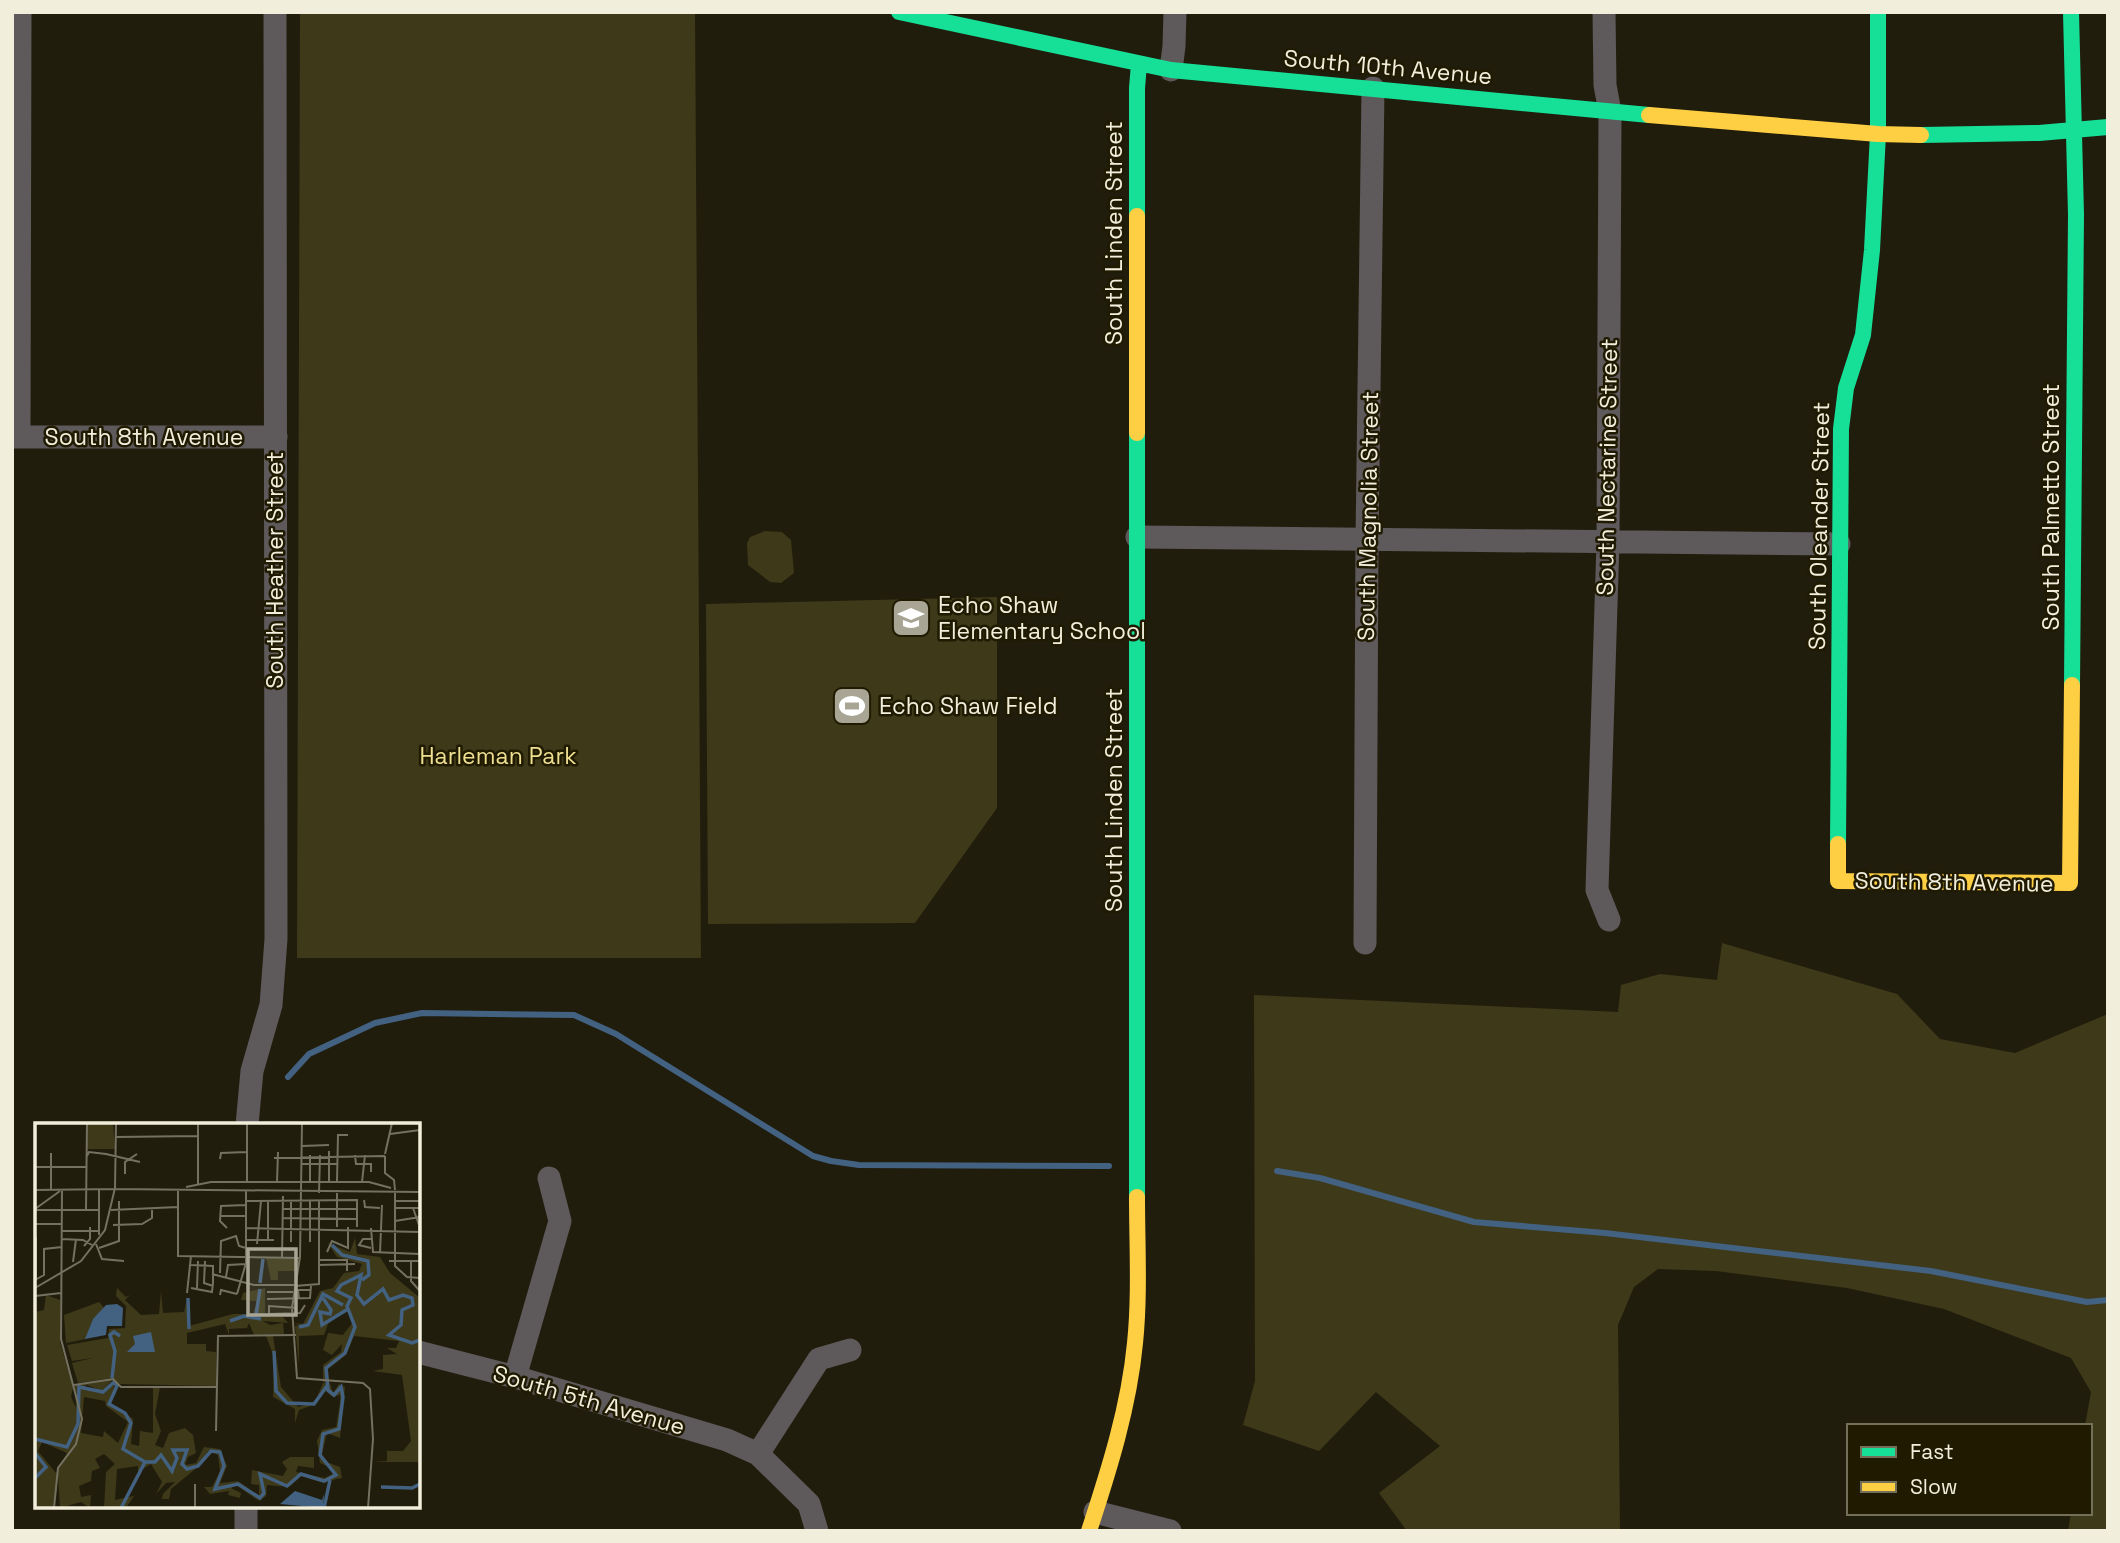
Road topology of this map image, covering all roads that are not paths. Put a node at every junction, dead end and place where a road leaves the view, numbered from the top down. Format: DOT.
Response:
graph roads {
  1 [pos="20,12"];
  2 [pos="275,12"];
  3 [pos="899,12"];
  4 [pos="1175,12"];
  5 [pos="1604,12"];
  6 [pos="1878,12"];
  7 [pos="2071,12"];
  8 [pos="924,15"];
  9 [pos="1139,64"];
  10 [pos="1171,69"];
  11 [pos="1373,88"];
  12 [pos="1610,111"];
  13 [pos="2108,127"];
  14 [pos="2073,130"];
  15 [pos="1878,134"];
  16 [pos="16,437"];
  17 [pos="276,437"];
  18 [pos="1137,537"];
  19 [pos="1367,539"];
  20 [pos="1608,541"];
  21 [pos="1839,544"];
  22 [pos="1838,881"];
  23 [pos="2070,883"];
  24 [pos="1609,920"];
  25 [pos="1365,943"];
  26 [pos="247,1123"];
  27 [pos="549,1178"];
  28 [pos="850,1350"];
  29 [pos="420,1353"];
  30 [pos="515,1377"];
  31 [pos="758,1454"];
  32 [pos="246,1508"];
  33 [pos="1092,1521"];
  34 [pos="246,1531"];
  35 [pos="817,1531"];
  36 [pos="1170,1531"];
  1 -- 16 [label="street"];
  2 -- 17 [label="street, South Heather Street"];
  3 -- 8 [label="street, South 10th Avenue"];
  4 -- 10 [label="street"];
  5 -- 12 [label="street, South Nectarine Street"];
  6 -- 15 [label="street, South Oleander Street"];
  7 -- 14 [label="street, South Palmetto Street"];
  8 -- 9 [label="street, South 10th Avenue"];
  9 -- 10 [label="street, South 10th Avenue"];
  9 -- 18 [label="street, South Linden Street"];
  10 -- 11 [label="street, South 10th Avenue"];
  11 -- 12 [label="street, South 10th Avenue"];
  11 -- 19 [label="street, South Magnolia Street"];
  12 -- 15 [label="street, South 10th Avenue"];
  12 -- 20 [label="street, South Nectarine Street"];
  13 -- 14 [label="street, South 10th Avenue"];
  14 -- 15 [label="street, South 10th Avenue"];
  14 -- 23 [label="street, South Palmetto Street"];
  15 -- 21 [label="street, South Oleander Street"];
  16 -- 17 [label="street, South 8th Avenue"];
  17 -- 26 [label="street, South Heather Street"];
  18 -- 19 [label="street"];
  18 -- 33 [label="street, South Linden Street"];
  19 -- 20 [label="street"];
  19 -- 25 [label="street, South Magnolia Street"];
  20 -- 21 [label="street"];
  20 -- 24 [label="street, South Nectarine Street"];
  21 -- 22 [label="street, South Oleander Street"];
  22 -- 23 [label="street, South 8th Avenue"];
  27 -- 30 [label="street"];
  28 -- 31 [label="street"];
  29 -- 30 [label="street, South 5th Avenue"];
  30 -- 31 [label="street, South 5th Avenue"];
  31 -- 35 [label="street"];
  32 -- 34 [label="street"];
  33 -- 36 [label="street"];
}
